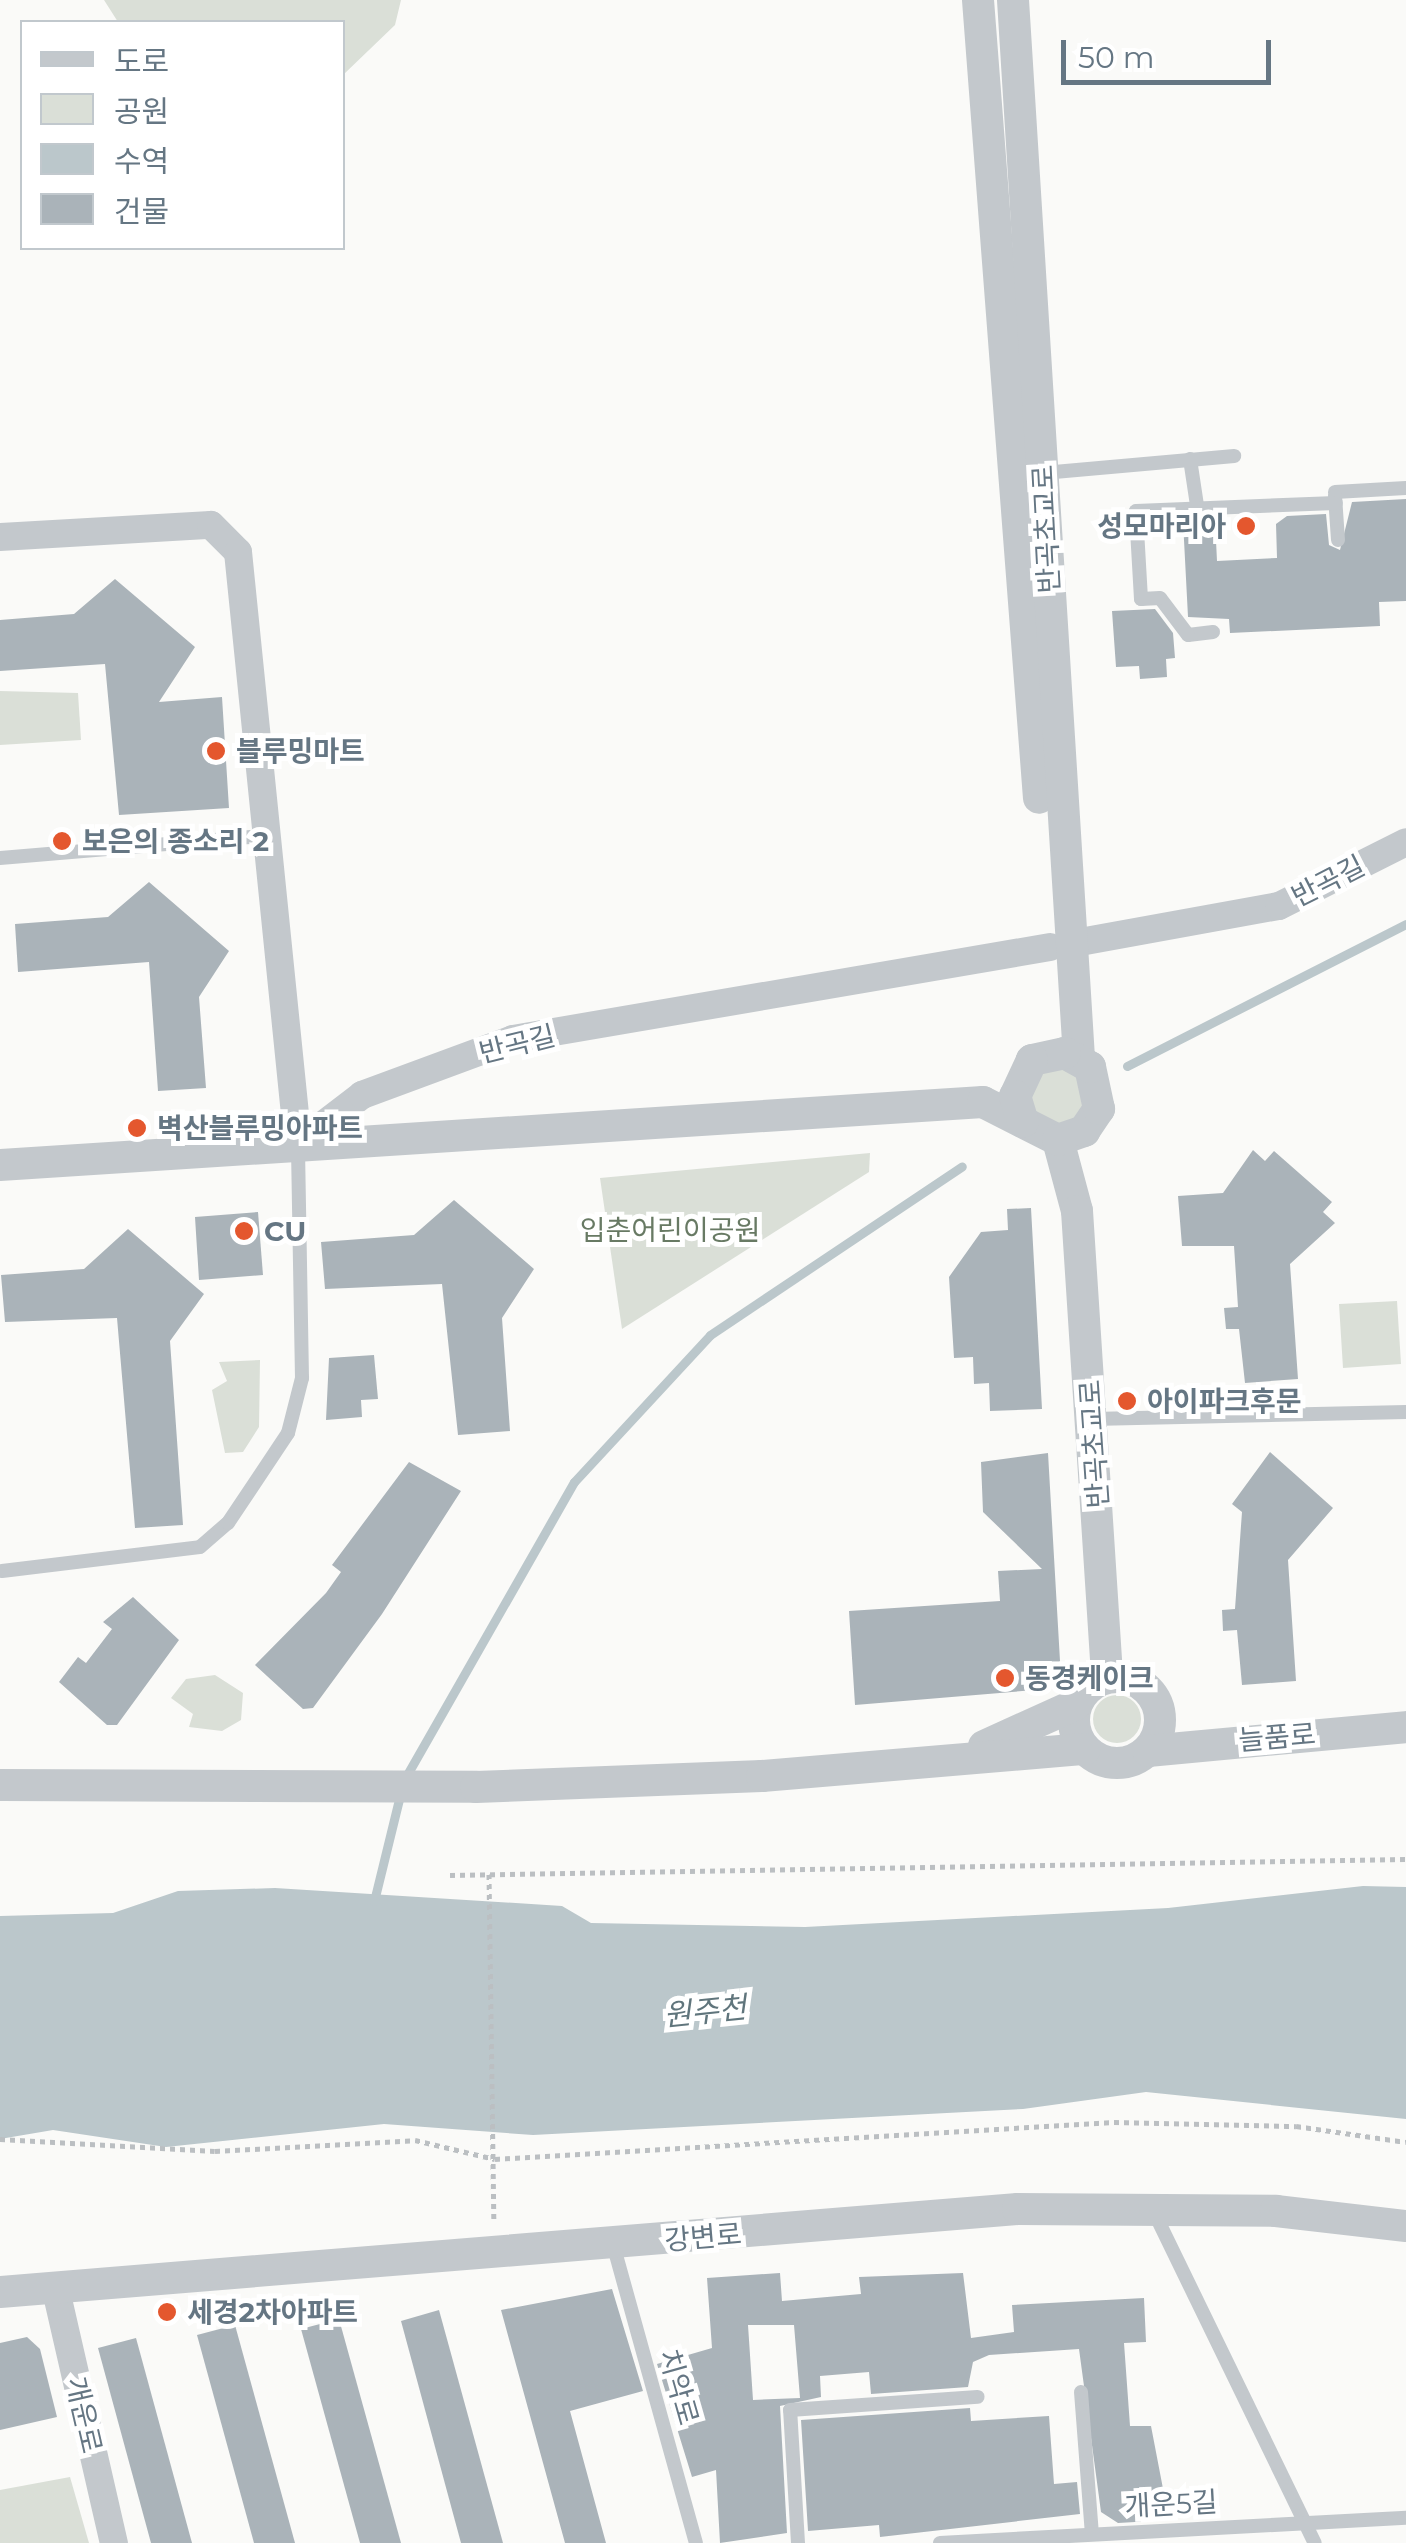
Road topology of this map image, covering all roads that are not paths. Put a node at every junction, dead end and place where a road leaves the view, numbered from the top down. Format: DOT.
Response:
graph roads {
  1 [pos="978,0"];
  2 [pos="1013,0"];
  3 [pos="1234,456"];
  4 [pos="1190,460"];
  5 [pos="1042,473"];
  6 [pos="1406,488"];
  7 [pos="1335,493"];
  8 [pos="1198,512"];
  9 [pos="0,537"];
  10 [pos="1338,540"];
  11 [pos="1213,632"];
  12 [pos="272,835"];
  13 [pos="1406,842"];
  14 [pos="0,858"];
  15 [pos="1060,946"];
  16 [pos="1064,1056"];
  17 [pos="1018,1082"];
  18 [pos="983,1102"];
  19 [pos="1023,1122"];
  20 [pos="1071,1135"];
  21 [pos="298,1144"];
  22 [pos="0,1165"];
  23 [pos="1406,1412"];
  24 [pos="1092,1418"];
  25 [pos="2,1571"];
  26 [pos="1107,1677"];
  27 [pos="1075,1706"];
  28 [pos="1160,1713"];
  29 [pos="1406,1727"];
  30 [pos="1247,1739"];
  31 [pos="1085,1748"];
  32 [pos="1148,1751"];
  33 [pos="962,1756"];
  34 [pos="0,1786"];
  35 [pos="1153,2209"];
  36 [pos="1406,2226"];
  37 [pos="613,2244"];
  38 [pos="54,2286"];
  39 [pos="0,2292"];
  40 [pos="1081,2392"];
  41 [pos="978,2398"];
  42 [pos="1406,2518"];
  43 [pos="1304,2521"];
  44 [pos="1092,2534"];
  45 [pos="983,2542"];
  46 [pos="114,2543"];
  47 [pos="696,2543"];
  48 [pos="798,2543"];
  49 [pos="940,2543"];
  50 [pos="1316,2543"];
  1 -- 15 [label="street, 반곡초교로"];
  2 -- 5 [label="street, 반곡초교로"];
  3 -- 4 [label="lane"];
  4 -- 5 [label="lane"];
  4 -- 8 [label="lane"];
  5 -- 15 [label="street, 반곡초교로"];
  6 -- 7 [label="lane"];
  7 -- 8 [label="lane"];
  7 -- 10 [label="lane"];
  8 -- 11 [label="lane"];
  9 -- 12 [label="street"];
  12 -- 14 [label="lane"];
  12 -- 21 [label="street"];
  13 -- 15 [label="street, 반곡길"];
  15 -- 16 [label="street, 반곡초교로"];
  15 -- 21 [label="street, 반곡길"];
  16 -- 17 [label="street"];
  16 -- 20 [label="street"];
  17 -- 18 [label="street"];
  17 -- 19 [label="street"];
  18 -- 19 [label="street"];
  18 -- 21 [label="street"];
  19 -- 20 [label="street"];
  20 -- 24 [label="street, 반곡초교로"];
  21 -- 22 [label="street"];
  21 -- 25 [label="lane"];
  23 -- 24 [label="lane"];
  24 -- 26 [label="street, 반곡초교로"];
  26 -- 27 [label="street"];
  26 -- 28 [label="street"];
  27 -- 31 [label="street"];
  27 -- 33 [label="street"];
  28 -- 30 [label="street"];
  28 -- 32 [label="street"];
  29 -- 30 [label="street, 늘품로"];
  30 -- 32 [label="street, 늘품로"];
  31 -- 32 [label="street"];
  31 -- 33 [label="street"];
  33 -- 34 [label="street"];
  35 -- 36 [label="street, 강변로"];
  35 -- 37 [label="street, 강변로"];
  35 -- 43 [label="lane"];
  37 -- 38 [label="street, 강변로"];
  37 -- 47 [label="lane, 치악로"];
  38 -- 39 [label="street, 강변로"];
  38 -- 46 [label="street, 개운로"];
  40 -- 44 [label="lane"];
  41 -- 48 [label="lane"];
  42 -- 43 [label="lane, 개운5길"];
  43 -- 44 [label="lane, 개운5길"];
  43 -- 50 [label="lane"];
  44 -- 45 [label="lane, 개운5길"];
  45 -- 49 [label="lane, 개운5길"];
}
